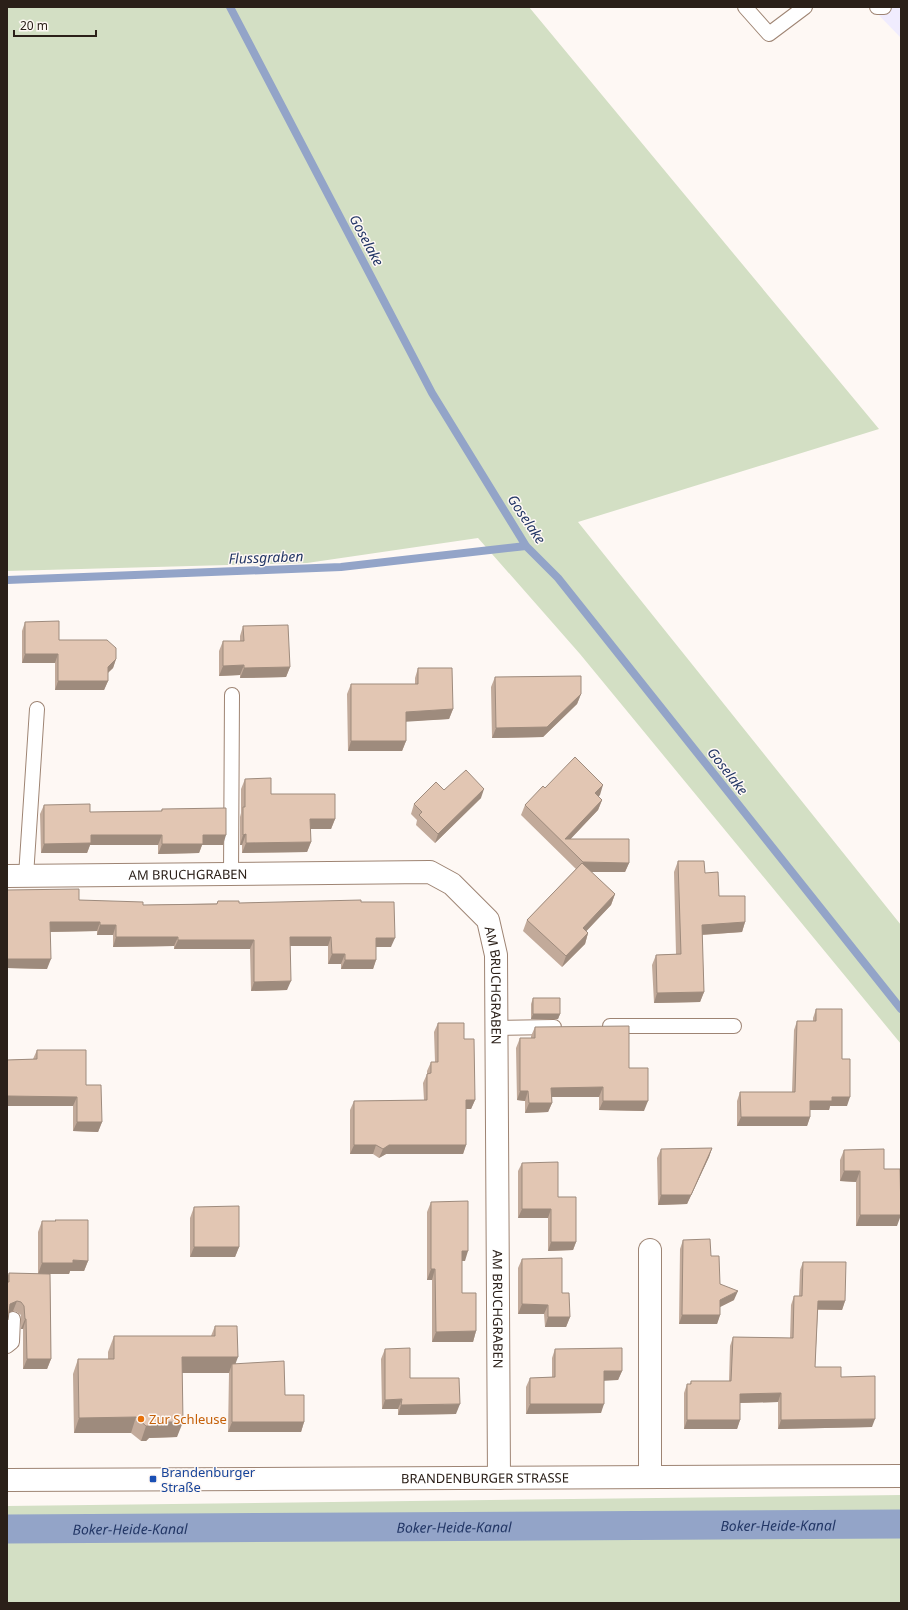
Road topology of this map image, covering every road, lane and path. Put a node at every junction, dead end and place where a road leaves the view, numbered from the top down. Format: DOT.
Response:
graph roads {
  1 [pos="745,7"];
  2 [pos="805,7"];
  3 [pos="878,7"];
  4 [pos="884,7"];
  5 [pos="232,695"];
  6 [pos="37,709"];
  7 [pos="232,874"];
  8 [pos="17,876"];
  9 [pos="600,1026"];
  10 [pos="734,1026"];
  11 [pos="564,1027"];
  12 [pos="496,1028"];
  13 [pos="650,1250"];
  14 [pos="13,1319"];
  15 [pos="7,1346"];
  16 [pos="650,1476"];
  17 [pos="901,1476"];
  18 [pos="499,1478"];
  19 [pos="7,1480"];
  1 -- 2 [label="lane"];
  3 -- 4 [label="lane"];
  5 -- 7 [label="lane"];
  6 -- 8 [label="lane"];
  7 -- 8 [label="street, AM BRUCHGRABEN"];
  7 -- 12 [label="street, AM BRUCHGRABEN"];
  9 -- 10 [label="lane"];
  11 -- 12 [label="lane"];
  12 -- 18 [label="street, AM BRUCHGRABEN"];
  13 -- 16 [label="street"];
  14 -- 15 [label="lane"];
  16 -- 17 [label="street, BRANDENBURGER STRASSE"];
  16 -- 18 [label="street, BRANDENBURGER STRASSE"];
  18 -- 19 [label="street, BRANDENBURGER STRASSE"];
}
